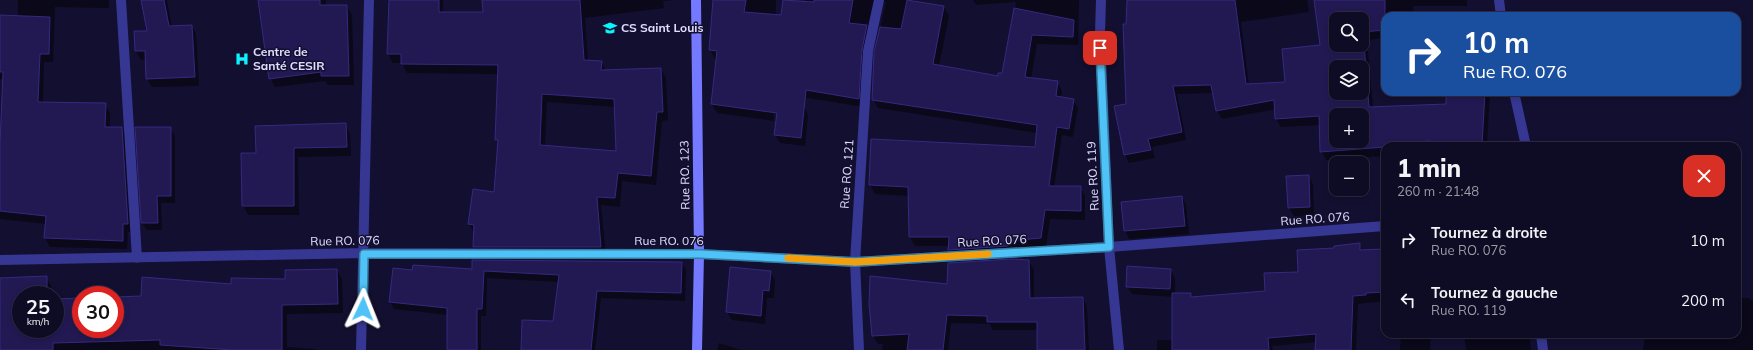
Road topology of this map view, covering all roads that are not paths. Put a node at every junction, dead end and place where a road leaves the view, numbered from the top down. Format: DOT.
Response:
graph roads {
  1 [pos="121,0"];
  2 [pos="369,0"];
  3 [pos="696,0"];
  4 [pos="879,0"];
  5 [pos="1102,0"];
  6 [pos="1499,0"];
  7 [pos="1500,12"];
  8 [pos="1515,96"];
  9 [pos="1525,142"];
  10 [pos="1381,226"];
  11 [pos="1109,247"];
  12 [pos="364,254"];
  13 [pos="700,254"];
  14 [pos="137,258"];
  15 [pos="0,260"];
  16 [pos="855,262"];
  17 [pos="1542,338"];
  18 [pos="361,350"];
  19 [pos="697,350"];
  20 [pos="860,350"];
  21 [pos="1119,350"];
  22 [pos="1543,350"];
  1 -- 14 [label="street"];
  2 -- 12 [label="street"];
  3 -- 13 [label="street, Rue RO. 123"];
  4 -- 16 [label="street, Rue RO. 121"];
  5 -- 11 [label="street, Rue RO. 119"];
  6 -- 7 [label="street"];
  8 -- 9 [label="street"];
  10 -- 11 [label="street, Rue RO. 076"];
  11 -- 16 [label="street, Rue RO. 076"];
  11 -- 21 [label="street, Rue RO. 119"];
  12 -- 13 [label="street, Rue RO. 076"];
  12 -- 14 [label="street, Rue RO. 076"];
  12 -- 18 [label="street"];
  13 -- 16 [label="street, Rue RO. 076"];
  13 -- 19 [label="street, Rue RO. 123"];
  14 -- 15 [label="street, Rue RO. 076"];
  16 -- 20 [label="street, Rue RO. 121"];
  17 -- 22 [label="street"];
}
